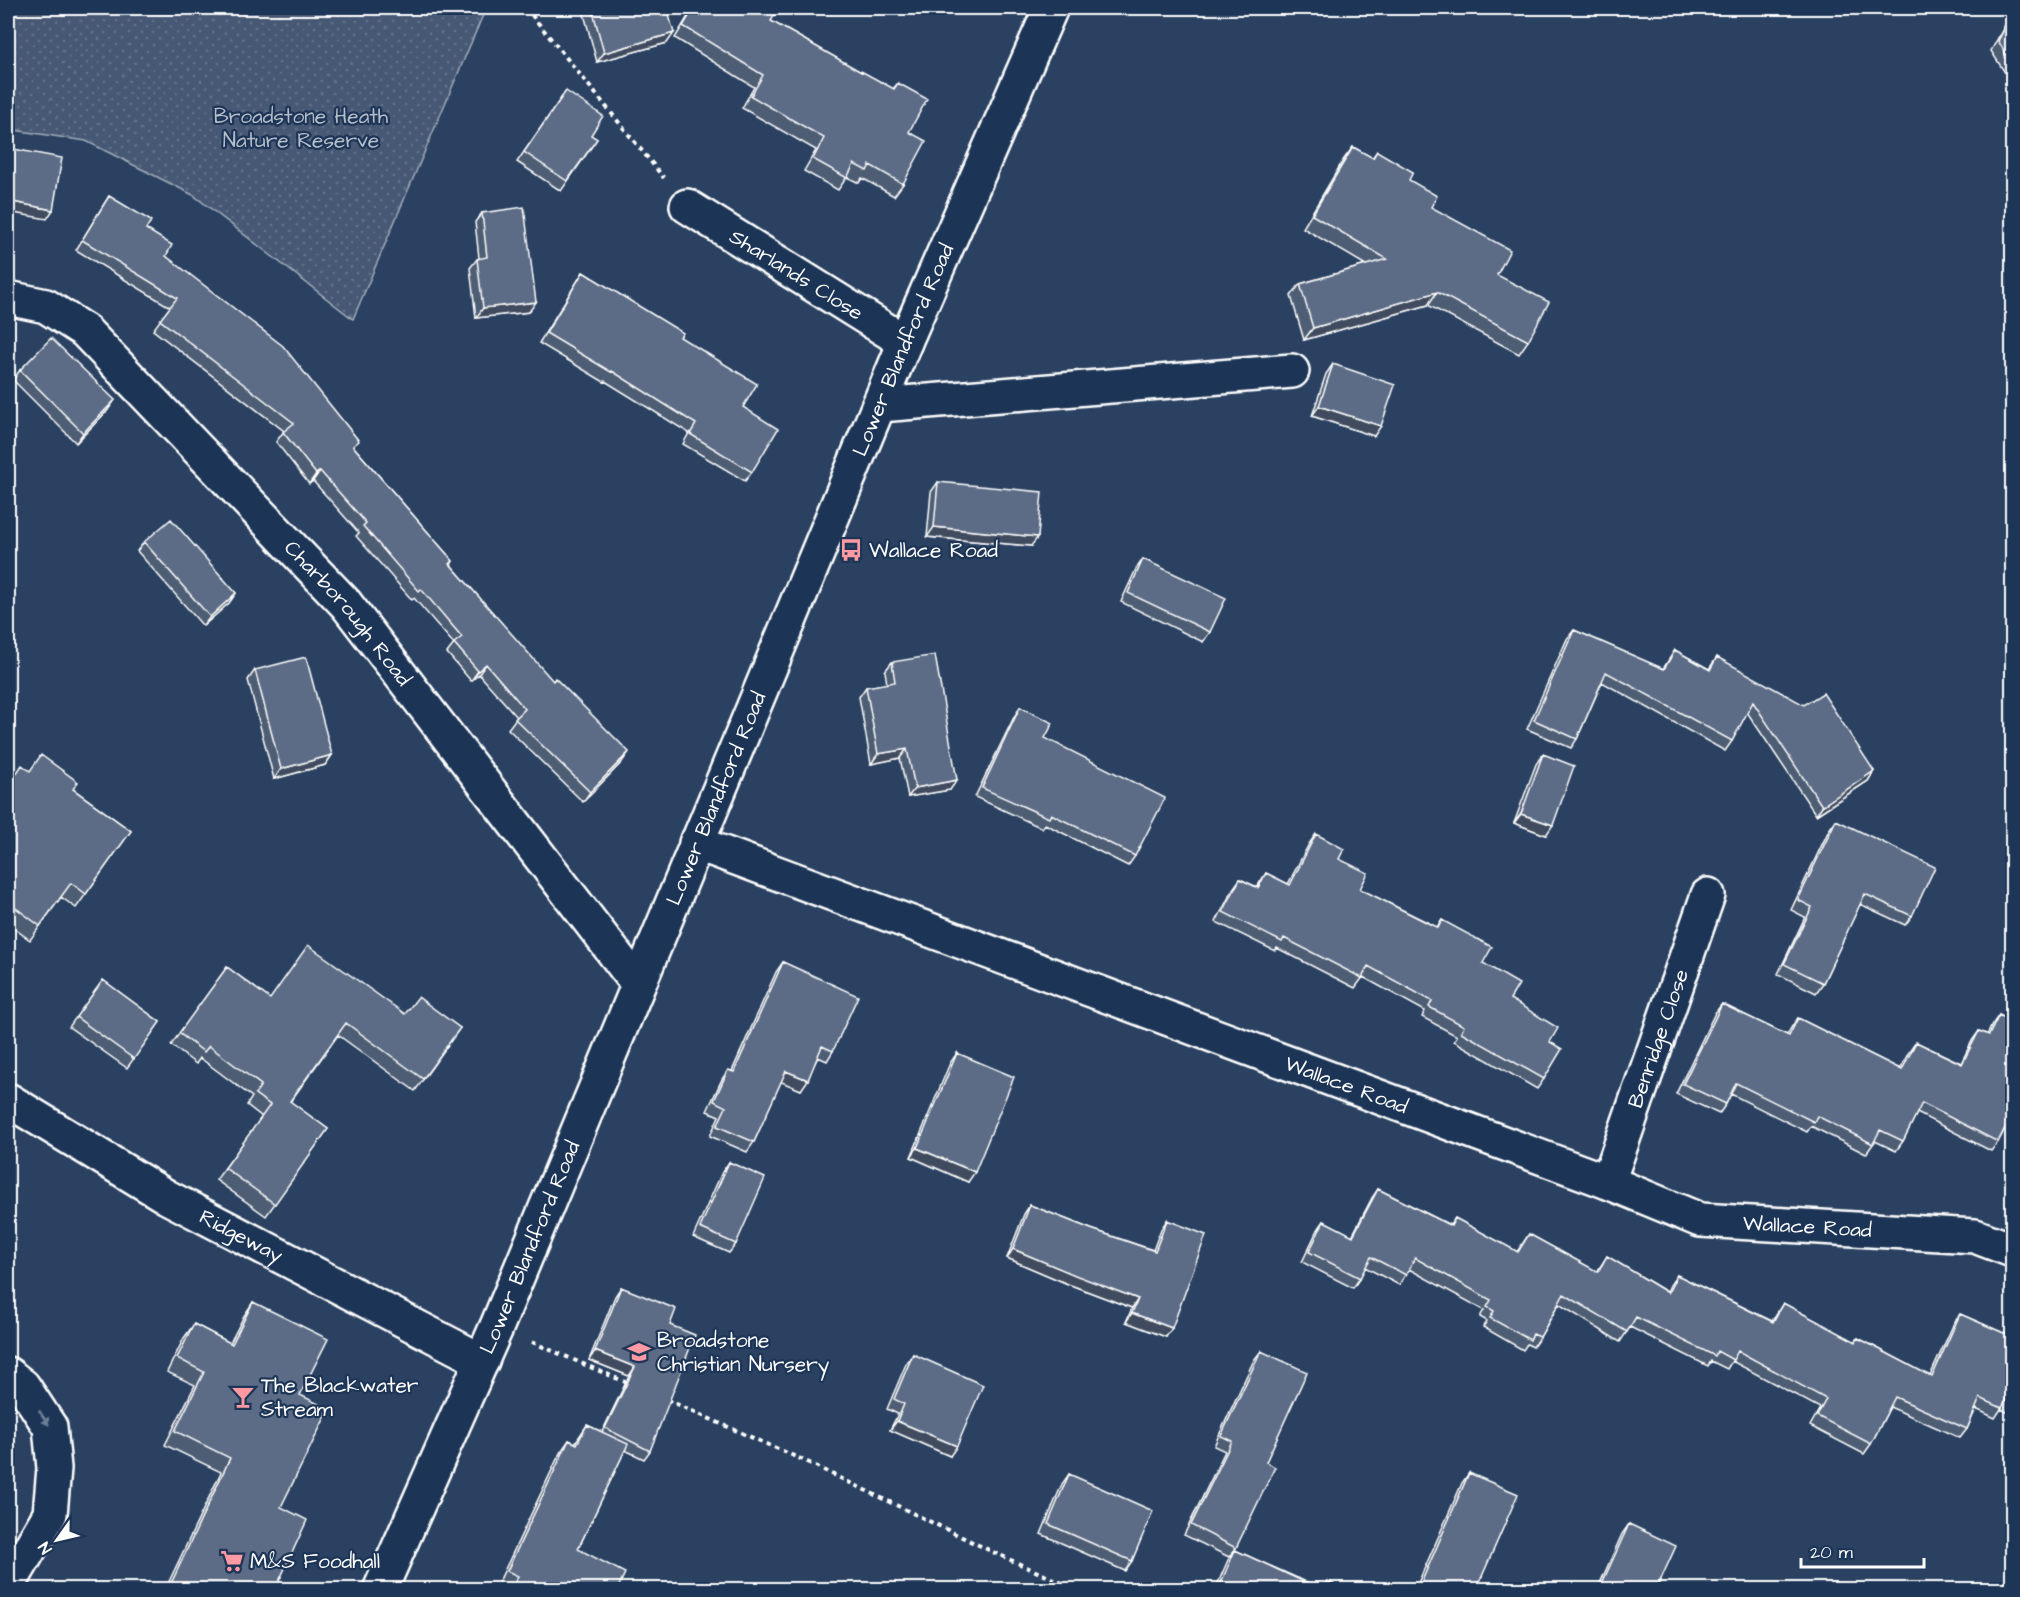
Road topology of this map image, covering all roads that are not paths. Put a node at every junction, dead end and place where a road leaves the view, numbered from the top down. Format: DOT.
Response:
graph roads {
  1 [pos="1051,8"];
  2 [pos="687,206"];
  3 [pos="8,298"];
  4 [pos="905,342"];
  5 [pos="1292,371"];
  6 [pos="880,405"];
  7 [pos="696,843"];
  8 [pos="1708,895"];
  9 [pos="638,984"];
  10 [pos="10,1106"];
  11 [pos="1608,1182"];
  12 [pos="2013,1250"];
  13 [pos="482,1361"];
  14 [pos="8,1374"];
  15 [pos="8,1586"];
  16 [pos="380,1590"];
  1 -- 4 [label="street, Lower Blandford Road"];
  2 -- 4 [label="street, Sharlands Close"];
  3 -- 9 [label="street, Charborough Road"];
  4 -- 6 [label="street, Lower Blandford Road"];
  5 -- 6 [label="street"];
  6 -- 7 [label="street, Lower Blandford Road"];
  7 -- 9 [label="street, Lower Blandford Road"];
  7 -- 11 [label="street, Wallace Road"];
  8 -- 11 [label="street, Benridge Close"];
  9 -- 13 [label="street, Lower Blandford Road"];
  10 -- 13 [label="street, Ridgeway"];
  11 -- 12 [label="street, Wallace Road"];
  13 -- 16 [label="street, Lower Blandford Road"];
  14 -- 15 [label="street, one-way"];
}
